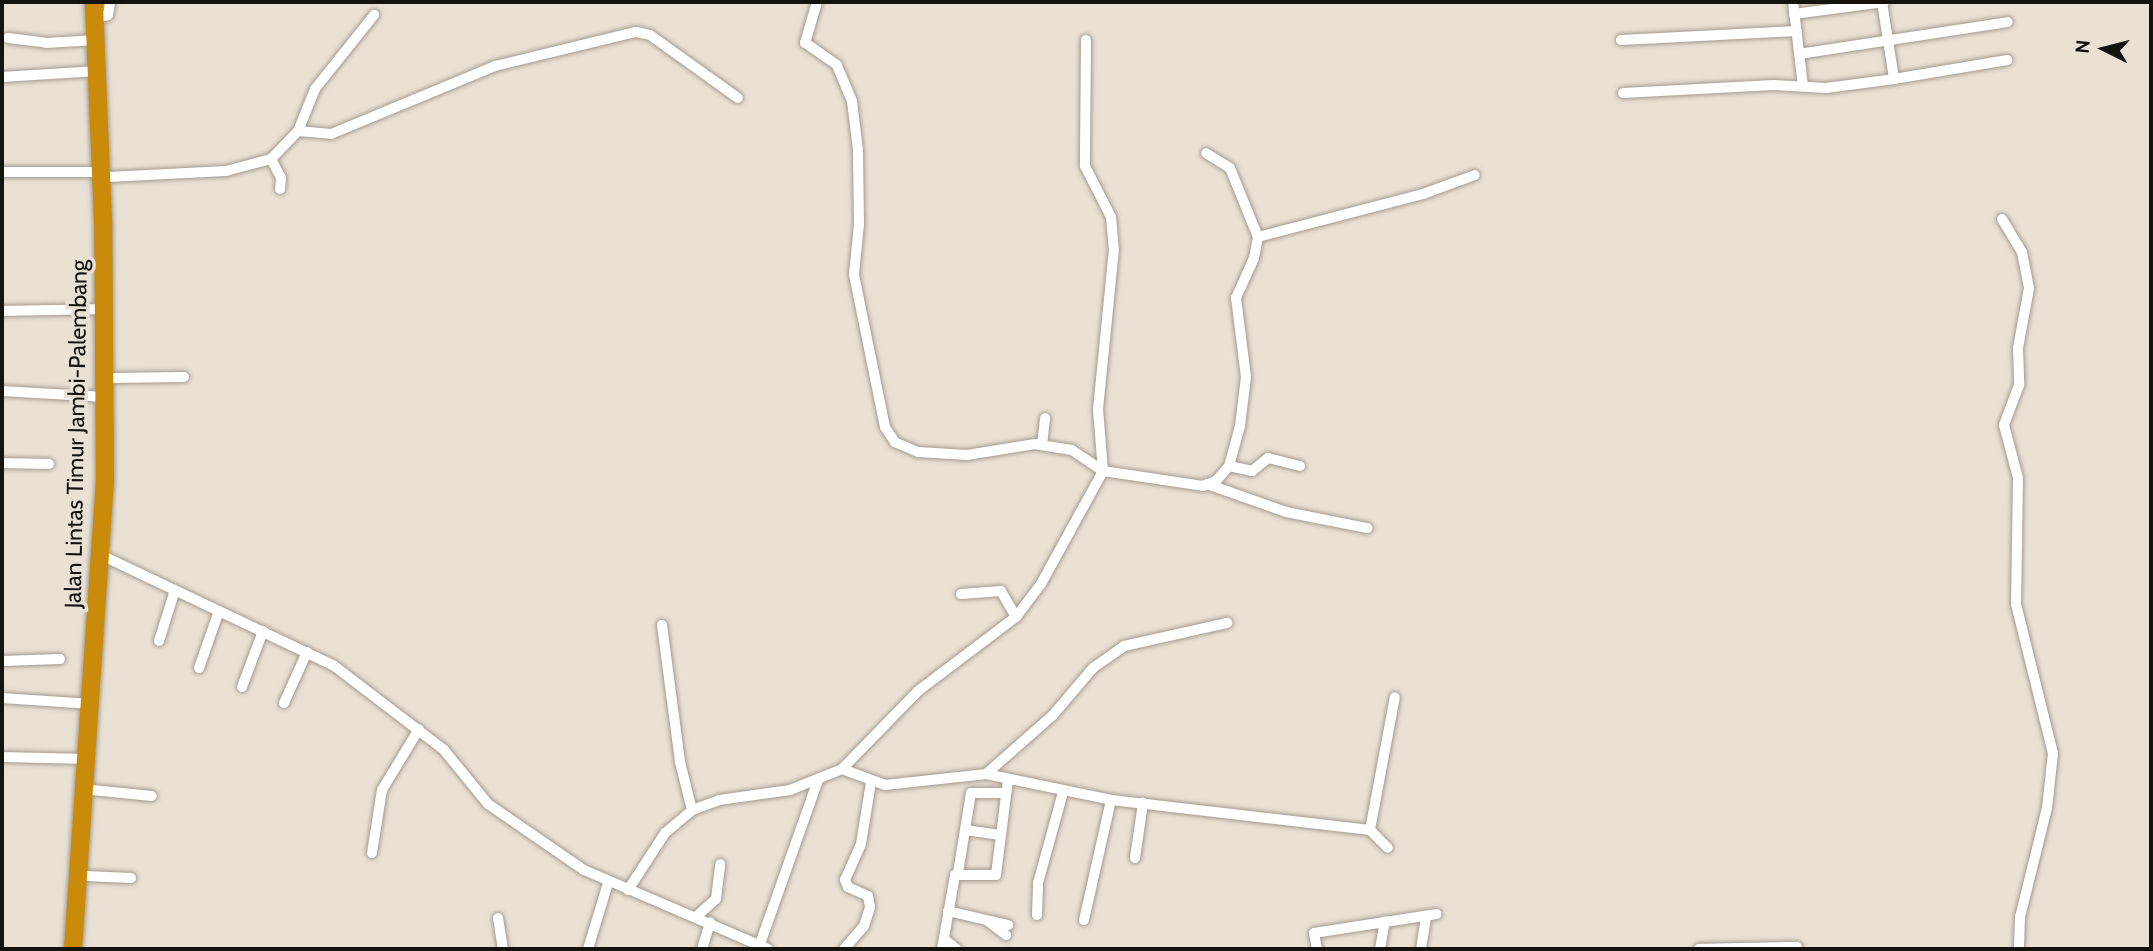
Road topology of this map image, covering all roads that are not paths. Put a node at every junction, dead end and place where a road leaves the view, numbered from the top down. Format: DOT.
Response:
graph roads {
  1 [pos="817,2"];
  2 [pos="1793,2"];
  3 [pos="1883,2"];
  4 [pos="102,6"];
  5 [pos="1794,13"];
  6 [pos="374,15"];
  7 [pos="2008,22"];
  8 [pos="1797,31"];
  9 [pos="8,38"];
  10 [pos="1887,39"];
  11 [pos="96,40"];
  12 [pos="1086,40"];
  13 [pos="1621,40"];
  14 [pos="1799,54"];
  15 [pos="2007,60"];
  16 [pos="98,71"];
  17 [pos="2,77"];
  18 [pos="1894,79"];
  19 [pos="1802,86"];
  20 [pos="1623,93"];
  21 [pos="738,98"];
  22 [pos="306,133"];
  23 [pos="1206,153"];
  24 [pos="271,159"];
  25 [pos="2,172"];
  26 [pos="106,173"];
  27 [pos="1475,175"];
  28 [pos="280,190"];
  29 [pos="2002,219"];
  30 [pos="1258,237"];
  31 [pos="104,309"];
  32 [pos="2,311"];
  33 [pos="111,377"];
  34 [pos="184,377"];
  35 [pos="2,391"];
  36 [pos="105,397"];
  37 [pos="1045,418"];
  38 [pos="1042,444"];
  39 [pos="2,463"];
  40 [pos="49,464"];
  41 [pos="1229,466"];
  42 [pos="1300,466"];
  43 [pos="1102,471"];
  44 [pos="1208,484"];
  45 [pos="1367,528"];
  46 [pos="105,557"];
  47 [pos="175,590"];
  48 [pos="961,594"];
  49 [pos="219,611"];
  50 [pos="1016,617"];
  51 [pos="1227,623"];
  52 [pos="662,625"];
  53 [pos="263,631"];
  54 [pos="159,641"];
  55 [pos="307,653"];
  56 [pos="60,659"];
  57 [pos="2,661"];
  58 [pos="199,668"];
  59 [pos="242,687"];
  60 [pos="1395,697"];
  61 [pos="2,698"];
  62 [pos="284,703"];
  63 [pos="92,704"];
  64 [pos="419,729"];
  65 [pos="2,757"];
  66 [pos="89,759"];
  67 [pos="842,769"];
  68 [pos="986,774"];
  69 [pos="818,780"];
  70 [pos="1008,780"];
  71 [pos="871,782"];
  72 [pos="92,790"];
  73 [pos="1063,792"];
  74 [pos="1006,793"];
  75 [pos="152,796"];
  76 [pos="1111,800"];
  77 [pos="1143,803"];
  78 [pos="692,810"];
  79 [pos="965,830"];
  80 [pos="1370,830"];
  81 [pos="1001,835"];
  82 [pos="1388,848"];
  83 [pos="372,853"];
  84 [pos="1135,858"];
  85 [pos="720,864"];
  86 [pos="958,873"];
  87 [pos="86,876"];
  88 [pos="131,878"];
  89 [pos="608,883"];
  90 [pos="628,890"];
  91 [pos="948,911"];
  92 [pos="1437,914"];
  93 [pos="1037,915"];
  94 [pos="697,916"];
  95 [pos="1426,917"];
  96 [pos="498,918"];
  97 [pos="1084,920"];
  98 [pos="1385,921"];
  99 [pos="710,922"];
  100 [pos="1007,930"];
  101 [pos="943,944"];
  102 [pos="764,947"];
  103 [pos="1797,947"];
  104 [pos="1777,948"];
  105 [pos="73,949"];
  106 [pos="80,949"];
  107 [pos="503,949"];
  108 [pos="588,949"];
  109 [pos="702,949"];
  110 [pos="844,949"];
  111 [pos="957,949"];
  112 [pos="1317,949"];
  113 [pos="1380,949"];
  114 [pos="1421,949"];
  115 [pos="1699,949"];
  116 [pos="2019,949"];
  1 -- 38 [label="street"];
  2 -- 5 [label="street"];
  3 -- 5 [label="street"];
  3 -- 10 [label="street"];
  4 -- 11 [label="highway, Jalan Lintas Timur Jambi-Palembang"];
  4 -- 26 [label="highway, Jalan Lintas Timur Jambi-Palembang"];
  5 -- 8 [label="street"];
  6 -- 22 [label="street"];
  7 -- 10 [label="street"];
  8 -- 13 [label="street"];
  8 -- 14 [label="street"];
  9 -- 11 [label="street"];
  10 -- 14 [label="street"];
  10 -- 18 [label="street"];
  11 -- 16 [label="highway, Jalan Lintas Timur Jambi-Palembang"];
  12 -- 43 [label="street"];
  14 -- 19 [label="street"];
  15 -- 18 [label="street"];
  16 -- 17 [label="street"];
  16 -- 26 [label="highway, Jalan Lintas Timur Jambi-Palembang"];
  18 -- 19 [label="street"];
  19 -- 20 [label="street"];
  21 -- 22 [label="street"];
  22 -- 24 [label="street"];
  23 -- 30 [label="street"];
  24 -- 26 [label="street"];
  24 -- 28 [label="street"];
  25 -- 26 [label="street"];
  26 -- 31 [label="highway, Jalan Lintas Timur Jambi-Palembang"];
  26 -- 33 [label="highway, Jalan Lintas Timur Jambi-Palembang"];
  27 -- 30 [label="street"];
  29 -- 116 [label="street"];
  30 -- 41 [label="street"];
  31 -- 32 [label="street"];
  31 -- 36 [label="highway, Jalan Lintas Timur Jambi-Palembang"];
  33 -- 34 [label="street"];
  33 -- 46 [label="highway, Jalan Lintas Timur Jambi-Palembang"];
  35 -- 36 [label="street"];
  36 -- 46 [label="highway, Jalan Lintas Timur Jambi-Palembang"];
  37 -- 38 [label="street"];
  38 -- 43 [label="street"];
  39 -- 40 [label="street"];
  41 -- 42 [label="street"];
  41 -- 44 [label="street"];
  43 -- 44 [label="street"];
  43 -- 50 [label="street"];
  44 -- 45 [label="street"];
  46 -- 47 [label="street"];
  46 -- 63 [label="highway, Jalan Lintas Timur Jambi-Palembang"];
  46 -- 72 [label="highway, Jalan Lintas Timur Jambi-Palembang"];
  47 -- 49 [label="street"];
  47 -- 54 [label="street"];
  48 -- 50 [label="street"];
  49 -- 53 [label="street"];
  49 -- 58 [label="street"];
  50 -- 67 [label="street"];
  51 -- 68 [label="street"];
  52 -- 78 [label="street"];
  53 -- 55 [label="street"];
  53 -- 59 [label="street"];
  55 -- 62 [label="street"];
  55 -- 64 [label="street"];
  56 -- 57 [label="street"];
  60 -- 80 [label="street"];
  61 -- 63 [label="street"];
  63 -- 66 [label="highway, Jalan Lintas Timur Jambi-Palembang"];
  64 -- 83 [label="street"];
  64 -- 89 [label="street"];
  65 -- 66 [label="street"];
  66 -- 105 [label="highway, Jalan Lintas Timur Jambi-Palembang"];
  67 -- 69 [label="street"];
  67 -- 71 [label="street"];
  68 -- 70 [label="street"];
  68 -- 71 [label="street"];
  69 -- 78 [label="street"];
  69 -- 102 [label="street"];
  70 -- 73 [label="street"];
  70 -- 74 [label="street"];
  71 -- 110 [label="street"];
  72 -- 75 [label="street"];
  72 -- 87 [label="highway, Jalan Lintas Timur Jambi-Palembang"];
  73 -- 76 [label="street"];
  73 -- 93 [label="street"];
  74 -- 79 [label="street"];
  74 -- 81 [label="street"];
  76 -- 77 [label="street"];
  76 -- 97 [label="street"];
  77 -- 80 [label="street"];
  77 -- 84 [label="street"];
  78 -- 90 [label="street"];
  79 -- 81 [label="street"];
  79 -- 86 [label="street"];
  80 -- 82 [label="street"];
  81 -- 86 [label="street"];
  85 -- 94 [label="street"];
  86 -- 91 [label="street"];
  87 -- 88 [label="street"];
  87 -- 106 [label="highway, Jalan Lintas Timur Jambi-Palembang"];
  89 -- 90 [label="street"];
  89 -- 108 [label="street"];
  90 -- 94 [label="street"];
  91 -- 100 [label="street"];
  91 -- 101 [label="street"];
  92 -- 95 [label="street"];
  94 -- 99 [label="street"];
  95 -- 98 [label="street"];
  95 -- 114 [label="street"];
  96 -- 107 [label="street"];
  98 -- 112 [label="street"];
  98 -- 113 [label="street"];
  99 -- 102 [label="street"];
  99 -- 109 [label="street"];
  101 -- 111 [label="street"];
  103 -- 104 [label="street"];
  104 -- 115 [label="street"];
}
